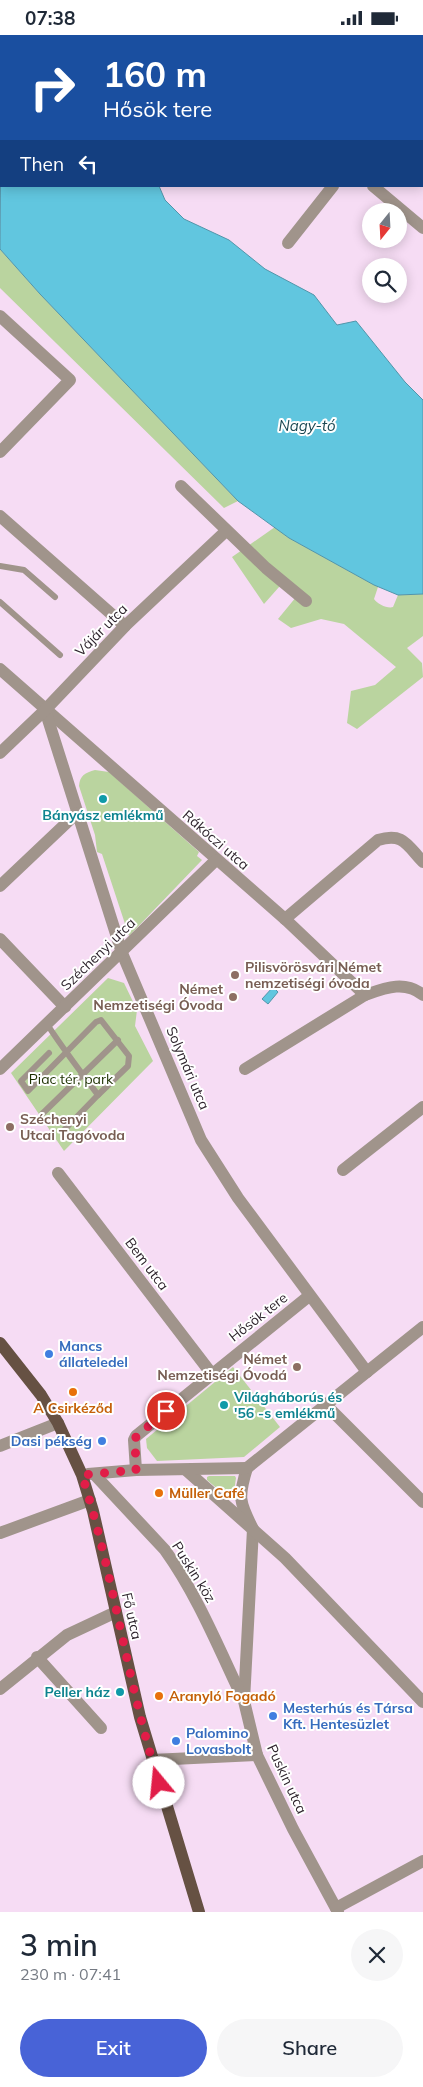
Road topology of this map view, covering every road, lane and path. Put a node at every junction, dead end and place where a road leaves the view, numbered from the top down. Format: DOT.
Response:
graph roads {
  1 [pos="332,187"];
  2 [pos="374,187"];
  3 [pos="423,228"];
  4 [pos="288,243"];
  5 [pos="0,316"];
  6 [pos="0,452"];
  7 [pos="181,486"];
  8 [pos="0,516"];
  9 [pos="226,531"];
  10 [pos="0,566"];
  11 [pos="54,597"];
  12 [pos="306,601"];
  13 [pos="0,602"];
  14 [pos="126,626"];
  15 [pos="60,655"];
  16 [pos="0,669"];
  17 [pos="45,710"];
  18 [pos="0,753"];
  19 [pos="77,813"];
  20 [pos="216,860"];
  21 [pos="423,861"];
  22 [pos="0,886"];
  23 [pos="285,919"];
  24 [pos="0,939"];
  25 [pos="122,953"];
  26 [pos="365,995"];
  27 [pos="423,995"];
  28 [pos="65,1007"];
  29 [pos="47,1024"];
  30 [pos="118,1040"];
  31 [pos="50,1053"];
  32 [pos="66,1053"];
  33 [pos="0,1069"];
  34 [pos="245,1069"];
  35 [pos="82,1074"];
  36 [pos="98,1095"];
  37 [pos="423,1107"];
  38 [pos="42,1114"];
  39 [pos="64,1130"];
  40 [pos="343,1170"];
  41 [pos="58,1173"];
  42 [pos="309,1296"];
  43 [pos="423,1327"];
  44 [pos="0,1343"];
  45 [pos="366,1372"];
  46 [pos="211,1373"];
  47 [pos="325,1404"];
  48 [pos="58,1423"];
  49 [pos="0,1446"];
  50 [pos="247,1468"];
  51 [pos="136,1470"];
  52 [pos="186,1470"];
  53 [pos="88,1474"];
  54 [pos="90,1500"];
  55 [pos="423,1502"];
  56 [pos="253,1529"];
  57 [pos="0,1533"];
  58 [pos="116,1613"];
  59 [pos="37,1657"];
  60 [pos="0,1689"];
  61 [pos="244,1701"];
  62 [pos="423,1702"];
  63 [pos="101,1728"];
  64 [pos="257,1755"];
  65 [pos="152,1760"];
  66 [pos="423,1861"];
  67 [pos="337,1910"];
  68 [pos="199,1912"];
  1 -- 4 [label="street"];
  2 -- 3 [label="street"];
  5 -- 6 [label="street"];
  7 -- 9 [label="street"];
  8 -- 14 [label="street"];
  9 -- 12 [label="street"];
  9 -- 14 [label="street, Vájár utca"];
  10 -- 11 [label="lane"];
  13 -- 15 [label="lane"];
  14 -- 17 [label="street, Vájár utca"];
  16 -- 17 [label="street, Rákóczi utca"];
  17 -- 18 [label="street, Vájár utca"];
  17 -- 19 [label="street, Solymári utca"];
  17 -- 20 [label="street, Rákóczi utca"];
  19 -- 22 [label="street"];
  19 -- 25 [label="street, Solymári utca"];
  20 -- 23 [label="street, Rákóczi utca"];
  20 -- 25 [label="street, Széchenyi utca"];
  21 -- 23 [label="street"];
  23 -- 26 [label="street, Rákóczi utca"];
  24 -- 28 [label="street"];
  25 -- 28 [label="street, Széchenyi utca"];
  25 -- 42 [label="street, Solymári utca"];
  26 -- 27 [label="street"];
  26 -- 34 [label="street"];
  28 -- 29 [label="street, Széchenyi utca"];
  29 -- 32 [label="lane"];
  29 -- 33 [label="street, Széchenyi utca"];
  30 -- 32 [label="lane"];
  30 -- 35 [label="lane"];
  30 -- 36 [label="lane"];
  31 -- 32 [label="lane"];
  32 -- 35 [label="lane"];
  35 -- 36 [label="lane"];
  35 -- 38 [label="lane"];
  36 -- 39 [label="lane"];
  37 -- 40 [label="street"];
  41 -- 46 [label="street, Bem utca"];
  42 -- 45 [label="street, Solymári utca"];
  42 -- 46 [label="street, Hősök tere"];
  43 -- 45 [label="street"];
  44 -- 48 [label="main road, Fő utca"];
  45 -- 47 [label="street"];
  46 -- 51 [label="street, Hősök tere"];
  47 -- 50 [label="street"];
  47 -- 55 [label="street"];
  48 -- 49 [label="street"];
  48 -- 53 [label="main road, Fő utca"];
  50 -- 52 [label="street"];
  50 -- 56 [label="street"];
  51 -- 52 [label="street"];
  51 -- 53 [label="street"];
  52 -- 56 [label="street"];
  53 -- 54 [label="main road, Fő utca"];
  53 -- 61 [label="street, Puskin köz"];
  54 -- 57 [label="street"];
  54 -- 58 [label="main road, Fő utca"];
  56 -- 61 [label="street, Puskin utca"];
  56 -- 62 [label="street"];
  58 -- 59 [label="street"];
  58 -- 65 [label="main road, Fő utca"];
  59 -- 60 [label="street"];
  59 -- 63 [label="street"];
  61 -- 64 [label="street, Puskin utca"];
  64 -- 65 [label="street"];
  64 -- 67 [label="street, Puskin utca"];
  65 -- 68 [label="main road, Fő utca"];
  66 -- 67 [label="street"];
}
